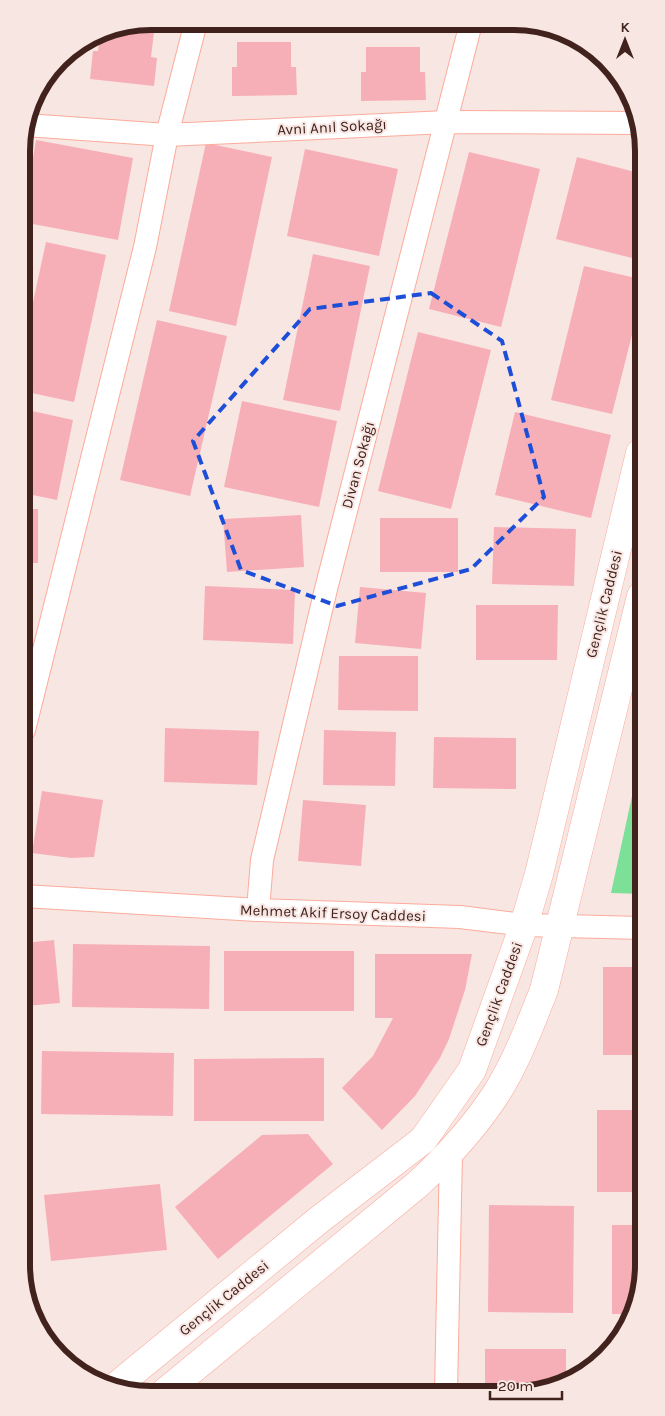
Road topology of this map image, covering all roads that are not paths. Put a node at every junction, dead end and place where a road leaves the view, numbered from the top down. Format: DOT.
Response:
graph roads {
  1 [pos="194,30"];
  2 [pos="469,30"];
  3 [pos="447,122"];
  4 [pos="632,123"];
  5 [pos="33,125"];
  6 [pos="167,135"];
  7 [pos="635,474"];
  8 [pos="635,620"];
  9 [pos="30,706"];
  10 [pos="30,896"];
  11 [pos="258,910"];
  12 [pos="524,926"];
  13 [pos="559,926"];
  14 [pos="635,928"];
  15 [pos="451,1153"];
  16 [pos="121,1383"];
  17 [pos="172,1386"];
  18 [pos="446,1386"];
  1 -- 6 [label="street"];
  2 -- 3 [label="street, Divan Sokağı"];
  3 -- 4 [label="street, Avni Anıl Sokağı"];
  3 -- 6 [label="street, Avni Anıl Sokağı"];
  3 -- 11 [label="street, Divan Sokağı"];
  5 -- 6 [label="street, Avni Anıl Sokağı"];
  6 -- 9 [label="street"];
  7 -- 12 [label="street, Gençlik Caddesi"];
  8 -- 13 [label="street"];
  10 -- 11 [label="street, Mehmet Akif Ersoy Caddesi"];
  11 -- 12 [label="street, Mehmet Akif Ersoy Caddesi"];
  12 -- 13 [label="street, Mehmet Akif Ersoy Caddesi"];
  12 -- 16 [label="street, Gençlik Caddesi"];
  13 -- 14 [label="street, Mehmet Akif Ersoy Caddesi"];
  13 -- 15 [label="street"];
  15 -- 17 [label="street"];
  15 -- 18 [label="street"];
}
